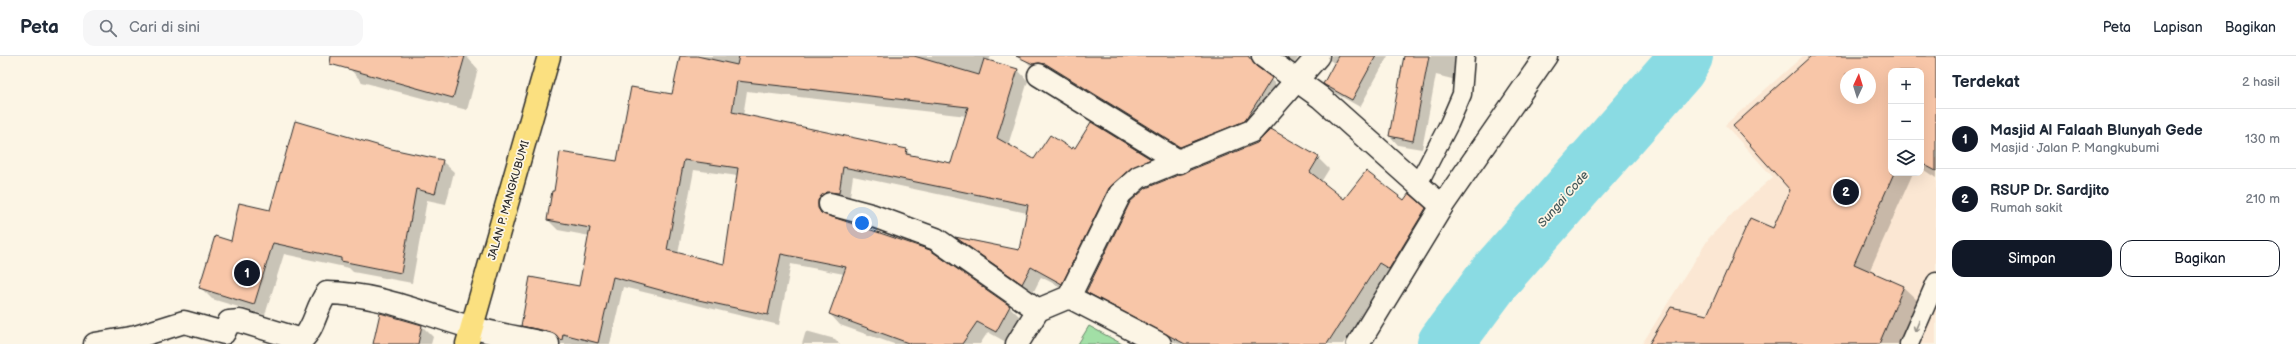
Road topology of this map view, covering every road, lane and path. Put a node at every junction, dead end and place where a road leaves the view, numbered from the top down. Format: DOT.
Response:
graph roads {
  1 [pos="549,56"];
  2 [pos="1263,56"];
  3 [pos="1318,56"];
  4 [pos="1465,56"];
  5 [pos="1546,56"];
  6 [pos="1039,75"];
  7 [pos="1297,80"];
  8 [pos="1180,162"];
  9 [pos="1418,184"];
  10 [pos="830,204"];
  11 [pos="1442,206"];
  12 [pos="1936,282"];
  13 [pos="1069,297"];
  14 [pos="1038,310"];
  15 [pos="469,336"];
  16 [pos="222,339"];
  17 [pos="96,344"];
  18 [pos="548,344"];
  19 [pos="1017,344"];
  20 [pos="1160,344"];
  21 [pos="1358,344"];
  22 [pos="1909,344"];
  1 -- 15 [label="main road, JALAN P. MANGKUBUMI"];
  2 -- 7 [label="street"];
  3 -- 7 [label="street"];
  4 -- 9 [label="lane"];
  5 -- 11 [label="street"];
  6 -- 8 [label="street"];
  7 -- 8 [label="street"];
  7 -- 9 [label="street"];
  8 -- 13 [label="street"];
  9 -- 11 [label="street"];
  10 -- 14 [label="street"];
  11 -- 21 [label="street"];
  12 -- 22 [label="lane, one-way"];
  13 -- 14 [label="street"];
  13 -- 20 [label="street"];
  14 -- 19 [label="street"];
  15 -- 16 [label="street"];
  15 -- 18 [label="street"];
  16 -- 17 [label="street"];
}
